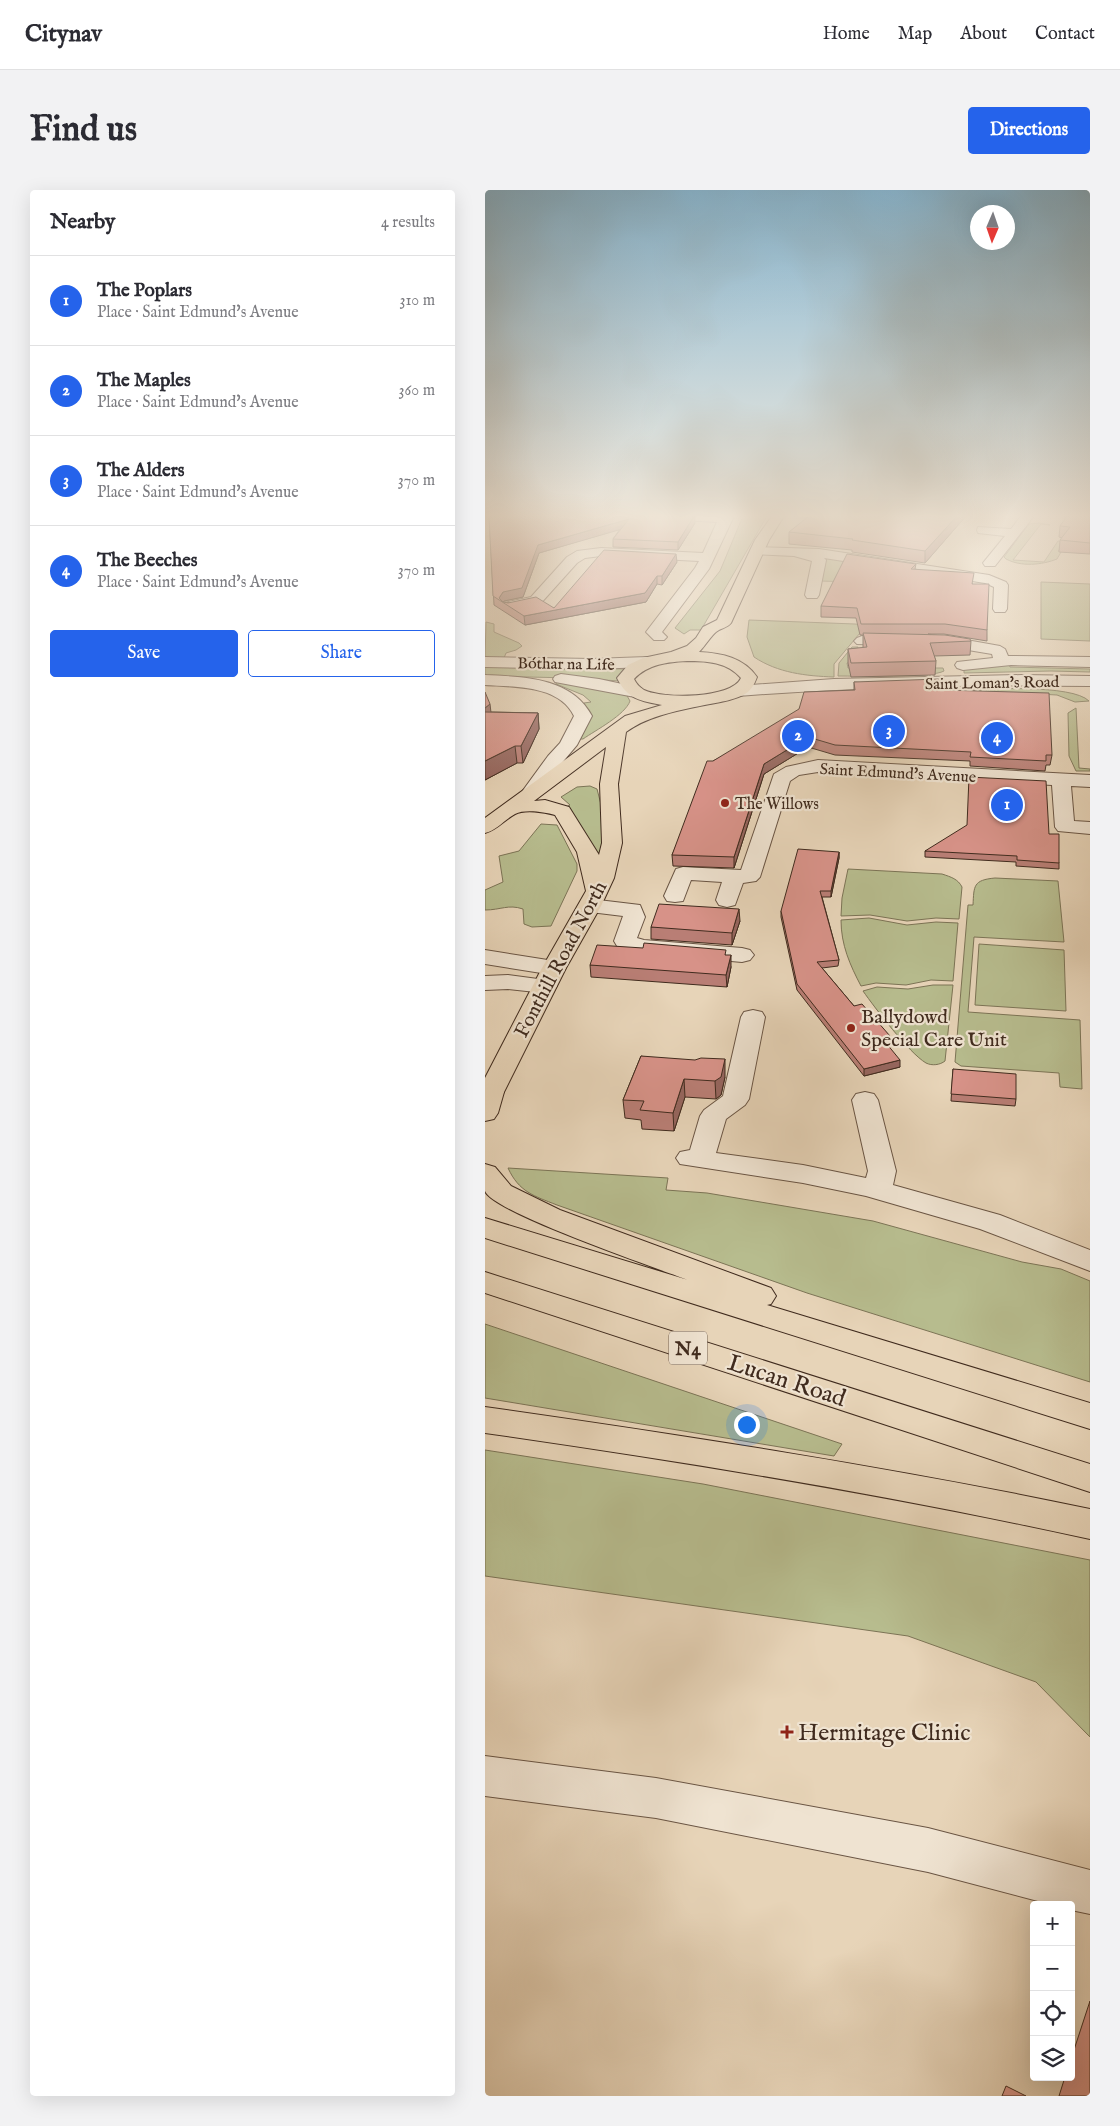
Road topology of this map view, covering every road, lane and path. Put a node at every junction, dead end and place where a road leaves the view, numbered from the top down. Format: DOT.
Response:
graph roads {
  1 [pos="514,605"];
  2 [pos="675,605"];
  3 [pos="737,605"];
  4 [pos="1000,605"];
  5 [pos="509,606"];
  6 [pos="1000,609"];
  7 [pos="726,635"];
  8 [pos="659,637"];
  9 [pos="862,641"];
  10 [pos="672,657"];
  11 [pos="1002,661"];
  12 [pos="485,662"];
  13 [pos="647,662"];
  14 [pos="1090,662"];
  15 [pos="734,663"];
  16 [pos="485,679"];
  17 [pos="1063,680"];
  18 [pos="951,682"];
  19 [pos="1090,682"];
  20 [pos="834,684"];
  21 [pos="1090,689"];
  22 [pos="738,690"];
  23 [pos="639,694"];
  24 [pos="713,698"];
  25 [pos="624,726"];
  26 [pos="1061,780"];
  27 [pos="1090,781"];
  28 [pos="531,793"];
  29 [pos="512,807"];
  30 [pos="485,827"];
  31 [pos="1090,828"];
  32 [pos="734,876"];
  33 [pos="675,896"];
  34 [pos="594,898"];
  35 [pos="727,900"];
  36 [pos="742,955"];
  37 [pos="485,957"];
  38 [pos="549,977"];
  39 [pos="485,984"];
  40 [pos="753,1017"];
  41 [pos="865,1100"];
  42 [pos="487,1101"];
  43 [pos="485,1174"];
  44 [pos="877,1191"];
  45 [pos="485,1228"];
  46 [pos="1090,1261"];
  47 [pos="485,1282"];
  48 [pos="981,1382"];
  49 [pos="1090,1416"];
  50 [pos="485,1420"];
  51 [pos="1090,1478"];
  52 [pos="1090,1524"];
  53 [pos="485,1776"];
  54 [pos="1090,1892"];
  1 -- 5 [label="street"];
  2 -- 8 [label="street"];
  3 -- 7 [label="main road"];
  4 -- 6 [label="street"];
  7 -- 10 [label="main road"];
  7 -- 15 [label="main road"];
  9 -- 11 [label="street"];
  10 -- 13 [label="main road"];
  10 -- 15 [label="main road"];
  11 -- 14 [label="street"];
  11 -- 18 [label="street"];
  12 -- 13 [label="street, Bóthar na Life"];
  13 -- 23 [label="main road"];
  15 -- 20 [label="street, Saint Loman's Road"];
  15 -- 22 [label="main road"];
  16 -- 23 [label="street, Bóthar na Life"];
  16 -- 28 [label="street"];
  17 -- 18 [label="street, Saint Loman's Road"];
  17 -- 19 [label="street, Saint Loman's Road"];
  17 -- 21 [label="street"];
  18 -- 20 [label="street, Saint Loman's Road"];
  20 -- 22 [label="street, Saint Loman's Road"];
  22 -- 24 [label="main road, Fonthill Road North"];
  23 -- 24 [label="main road, Fonthill Road North"];
  23 -- 25 [label="main road, Fonthill Road North"];
  24 -- 25 [label="main road, Fonthill Road North"];
  25 -- 28 [label="main road, Fonthill Road North"];
  25 -- 34 [label="main road, Fonthill Road North"];
  26 -- 27 [label="street, Saint Edmund's Avenue"];
  26 -- 31 [label="street"];
  26 -- 32 [label="street, Saint Edmund's Avenue"];
  28 -- 29 [label="main road, Fonthill Road North"];
  29 -- 30 [label="main road, Fonthill Road North"];
  29 -- 34 [label="main road"];
  32 -- 33 [label="street"];
  32 -- 35 [label="street"];
  34 -- 36 [label="street"];
  34 -- 38 [label="main road, Fonthill Road North"];
  37 -- 38 [label="street"];
  38 -- 39 [label="street"];
  38 -- 42 [label="main road, Fonthill Road North"];
  40 -- 44 [label="street"];
  41 -- 44 [label="street"];
  43 -- 48 [label="main road"];
  44 -- 46 [label="street"];
  45 -- 48 [label="main road"];
  47 -- 51 [label="main road, Lucan Road / N4"];
  48 -- 49 [label="main road"];
  50 -- 52 [label="main road"];
  53 -- 54 [label="street"];
}
